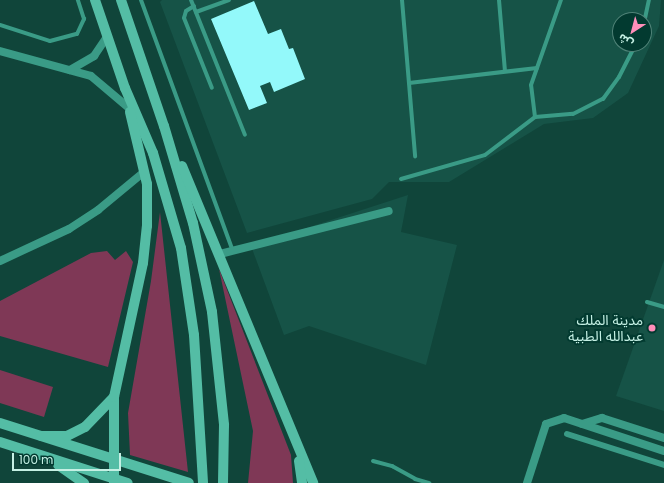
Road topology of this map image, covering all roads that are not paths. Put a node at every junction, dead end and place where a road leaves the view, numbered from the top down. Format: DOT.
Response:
graph roads {
  1 [pos="78,0"];
  2 [pos="95,0"];
  3 [pos="141,0"];
  4 [pos="191,0"];
  5 [pos="229,0"];
  6 [pos="402,0"];
  7 [pos="499,0"];
  8 [pos="561,0"];
  9 [pos="649,0"];
  10 [pos="122,1"];
  11 [pos="194,6"];
  12 [pos="196,12"];
  13 [pos="646,12"];
  14 [pos="0,25"];
  15 [pos="107,37"];
  16 [pos="0,51"];
  17 [pos="632,52"];
  18 [pos="537,68"];
  19 [pos="70,70"];
  20 [pos="505,72"];
  21 [pos="409,83"];
  22 [pos="125,88"];
  23 [pos="212,88"];
  24 [pos="130,109"];
  25 [pos="535,117"];
  26 [pos="164,126"];
  27 [pos="245,135"];
  28 [pos="415,156"];
  29 [pos="144,172"];
  30 [pos="401,179"];
  31 [pos="389,211"];
  32 [pos="233,251"];
  33 [pos="220,254"];
  34 [pos="0,261"];
  35 [pos="647,302"];
  36 [pos="664,308"];
  37 [pos="114,397"];
  38 [pos="0,423"];
  39 [pos="582,424"];
  40 [pos="567,434"];
  41 [pos="41,436"];
  42 [pos="664,438"];
  43 [pos="0,442"];
  44 [pos="296,445"];
  45 [pos="664,451"];
  46 [pos="39,454"];
  47 [pos="115,460"];
  48 [pos="373,461"];
  49 [pos="664,465"];
  50 [pos="114,481"];
  51 [pos="84,483"];
  52 [pos="128,483"];
  53 [pos="189,483"];
  54 [pos="203,483"];
  55 [pos="223,483"];
  56 [pos="302,483"];
  57 [pos="314,483"];
  58 [pos="429,483"];
  59 [pos="527,483"];
  1 -- 14 [label="lane"];
  2 -- 15 [label="main road"];
  3 -- 32 [label="lane"];
  4 -- 11 [label="lane"];
  5 -- 12 [label="lane"];
  6 -- 21 [label="lane"];
  7 -- 20 [label="lane"];
  8 -- 18 [label="lane"];
  9 -- 13 [label="lane"];
  10 -- 26 [label="main road"];
  11 -- 12 [label="lane"];
  11 -- 23 [label="lane"];
  12 -- 27 [label="lane"];
  15 -- 19 [label="street"];
  15 -- 22 [label="main road"];
  16 -- 19 [label="street"];
  17 -- 25 [label="lane"];
  18 -- 20 [label="lane"];
  18 -- 25 [label="lane"];
  19 -- 24 [label="street"];
  20 -- 21 [label="lane"];
  21 -- 28 [label="lane"];
  22 -- 24 [label="main road"];
  22 -- 54 [label="main road"];
  24 -- 29 [label="main road"];
  25 -- 30 [label="lane"];
  26 -- 33 [label="main road"];
  26 -- 55 [label="main road"];
  29 -- 34 [label="street"];
  29 -- 37 [label="main road"];
  31 -- 32 [label="street"];
  32 -- 33 [label="street"];
  33 -- 44 [label="main road"];
  35 -- 36 [label="lane"];
  37 -- 41 [label="main road"];
  37 -- 47 [label="main road"];
  38 -- 41 [label="main road"];
  39 -- 42 [label="street"];
  39 -- 45 [label="street"];
  39 -- 59 [label="street"];
  40 -- 49 [label="street"];
  41 -- 47 [label="main road"];
  43 -- 46 [label="main road"];
  44 -- 56 [label="main road"];
  44 -- 57 [label="main road"];
  46 -- 50 [label="main road"];
  46 -- 51 [label="main road"];
  47 -- 50 [label="main road"];
  47 -- 53 [label="main road"];
  48 -- 58 [label="lane"];
  50 -- 52 [label="main road"];
}
